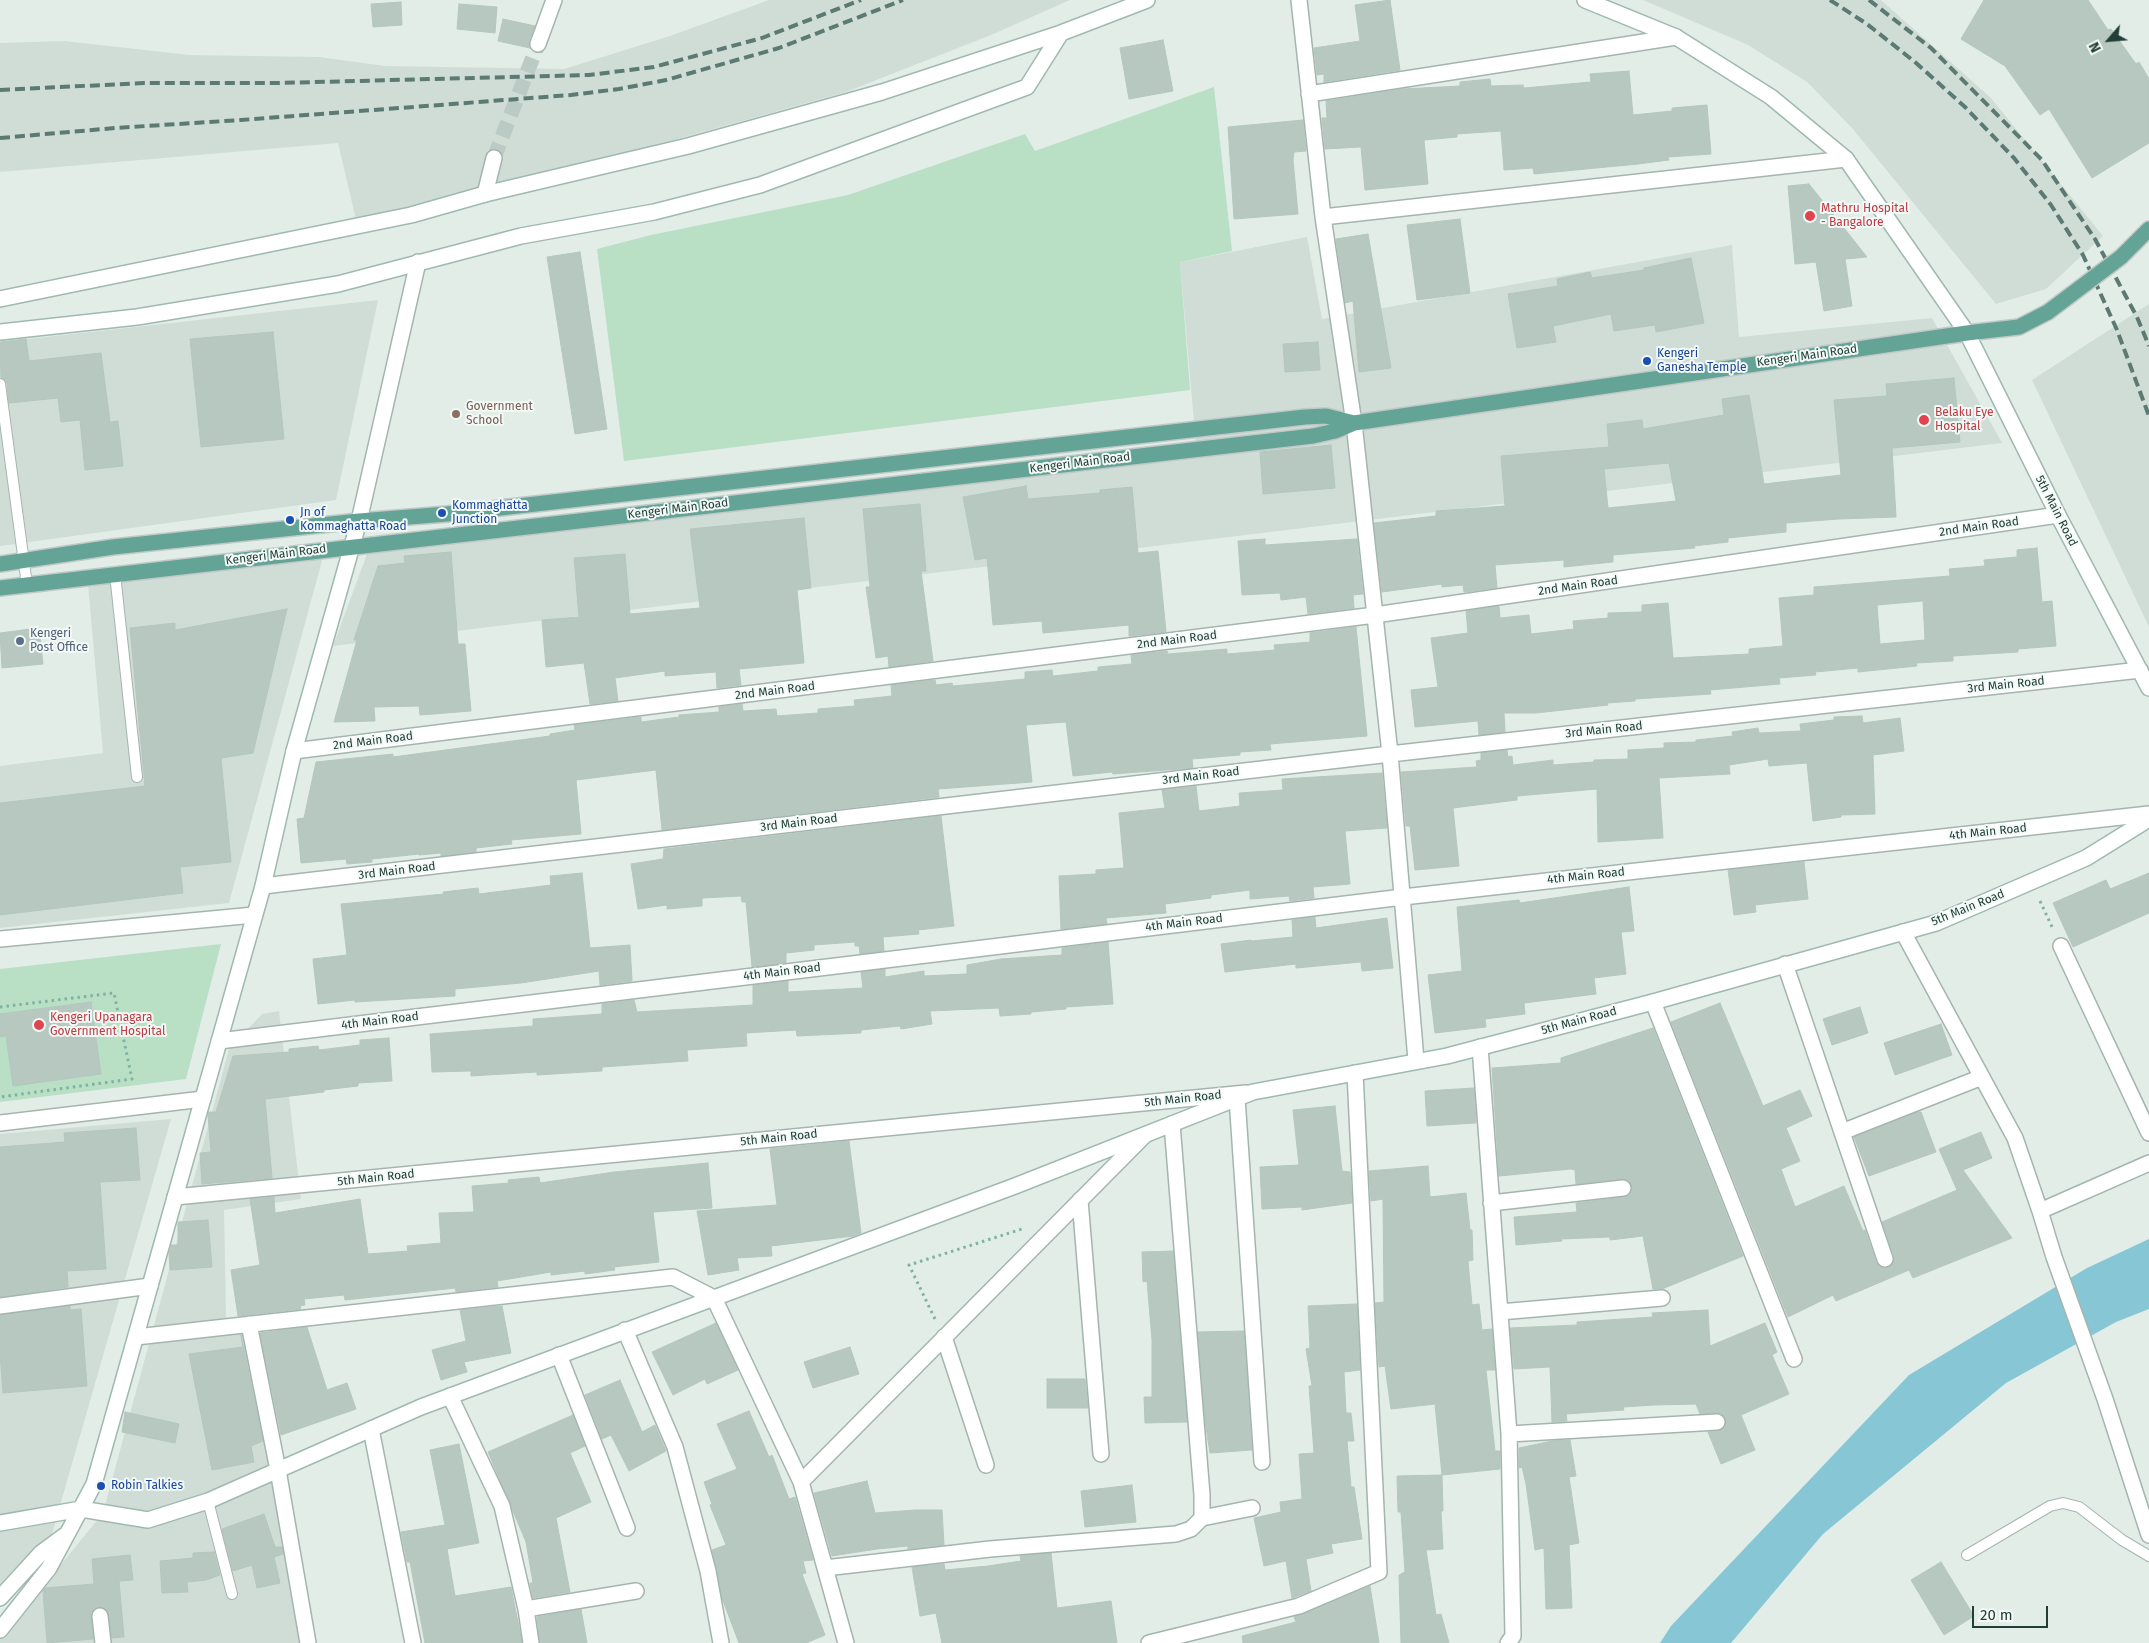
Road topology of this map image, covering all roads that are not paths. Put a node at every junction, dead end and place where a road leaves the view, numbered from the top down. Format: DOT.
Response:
graph roads {
  1 [pos="554,0"];
  2 [pos="1147,0"];
  3 [pos="1299,0"];
  4 [pos="1585,0"];
  5 [pos="1062,33"];
  6 [pos="1676,36"];
  7 [pos="538,44"];
  8 [pos="1309,94"];
  9 [pos="494,158"];
  10 [pos="1846,158"];
  11 [pos="485,194"];
  12 [pos="1323,218"];
  13 [pos="2147,232"];
  14 [pos="418,262"];
  15 [pos="0,299"];
  16 [pos="0,332"];
  17 [pos="1967,333"];
  18 [pos="0,384"];
  19 [pos="1354,423"];
  20 [pos="2058,515"];
  21 [pos="359,521"];
  22 [pos="352,546"];
  23 [pos="24,560"];
  24 [pos="0,564"];
  25 [pos="115,574"];
  26 [pos="27,585"];
  27 [pos="0,588"];
  28 [pos="1375,616"];
  29 [pos="2140,670"];
  30 [pos="2149,688"];
  31 [pos="294,751"];
  32 [pos="1390,754"];
  33 [pos="137,777"];
  34 [pos="2149,814"];
  35 [pos="2149,820"];
  36 [pos="263,886"];
  37 [pos="1403,897"];
  38 [pos="254,915"];
  39 [pos="1903,932"];
  40 [pos="0,939"];
  41 [pos="2061,946"];
  42 [pos="1785,964"];
  43 [pos="1653,1002"];
  44 [pos="219,1041"];
  45 [pos="1480,1047"];
  46 [pos="1416,1060"];
  47 [pos="1355,1073"];
  48 [pos="1982,1077"];
  49 [pos="1253,1092"];
  50 [pos="1237,1098"];
  51 [pos="203,1099"];
  52 [pos="0,1123"];
  53 [pos="1172,1124"];
  54 [pos="1842,1132"];
  55 [pos="2149,1133"];
  56 [pos="1145,1134"];
  57 [pos="2149,1162"];
  58 [pos="1623,1188"];
  59 [pos="175,1197"];
  60 [pos="1080,1200"];
  61 [pos="1492,1203"];
  62 [pos="2040,1211"];
  63 [pos="1885,1260"];
  64 [pos="150,1286"];
  65 [pos="714,1298"];
  66 [pos="1662,1298"];
  67 [pos="0,1306"];
  68 [pos="1500,1312"];
  69 [pos="249,1324"];
  70 [pos="625,1330"];
  71 [pos="136,1337"];
  72 [pos="944,1337"];
  73 [pos="559,1355"];
  74 [pos="1794,1359"];
  75 [pos="450,1396"];
  76 [pos="1716,1422"];
  77 [pos="372,1429"];
  78 [pos="1509,1434"];
  79 [pos="1101,1454"];
  80 [pos="1262,1462"];
  81 [pos="986,1465"];
  82 [pos="278,1470"];
  83 [pos="801,1482"];
  84 [pos="208,1501"];
  85 [pos="1252,1508"];
  86 [pos="81,1509"];
  87 [pos="1202,1518"];
  88 [pos="0,1522"];
  89 [pos="627,1528"];
  90 [pos="68,1534"];
  91 [pos="2149,1534"];
  92 [pos="1967,1555"];
  93 [pos="2149,1556"];
  94 [pos="825,1568"];
  95 [pos="636,1590"];
  96 [pos="232,1594"];
  97 [pos="0,1598"];
  98 [pos="526,1609"];
  99 [pos="100,1616"];
  100 [pos="0,1630"];
  101 [pos="1513,1641"];
  102 [pos="103,1643"];
  103 [pos="308,1643"];
  104 [pos="413,1643"];
  105 [pos="531,1643"];
  106 [pos="721,1643"];
  107 [pos="846,1643"];
  108 [pos="1149,1643"];
  1 -- 7 [label="street"];
  2 -- 5 [label="street"];
  3 -- 8 [label="street"];
  4 -- 6 [label="street, 5th Main Road"];
  5 -- 11 [label="street"];
  5 -- 14 [label="street"];
  6 -- 8 [label="street"];
  6 -- 10 [label="street, 5th Main Road"];
  8 -- 12 [label="street"];
  9 -- 11 [label="street"];
  10 -- 12 [label="street"];
  10 -- 17 [label="street, 5th Main Road"];
  11 -- 15 [label="street"];
  12 -- 19 [label="street"];
  13 -- 17 [label="main road, Kengeri Main Road, bridge"];
  14 -- 16 [label="street"];
  14 -- 21 [label="street"];
  17 -- 19 [label="main road, Kengeri Main Road"];
  17 -- 20 [label="street, 5th Main Road"];
  18 -- 23 [label="lane"];
  19 -- 21 [label="main road, Kengeri Main Road"];
  19 -- 22 [label="main road, Kengeri Main Road"];
  19 -- 28 [label="street"];
  20 -- 28 [label="street, 2nd Main Road"];
  20 -- 29 [label="street, 5th Main Road"];
  21 -- 22 [label="street"];
  21 -- 23 [label="main road, Kengeri Main Road"];
  22 -- 25 [label="main road, Kengeri Main Road"];
  22 -- 31 [label="street"];
  23 -- 24 [label="main road, Kengeri Main Road"];
  23 -- 26 [label="lane"];
  25 -- 26 [label="main road, Kengeri Main Road"];
  25 -- 33 [label="lane"];
  26 -- 27 [label="main road, Kengeri Main Road"];
  28 -- 31 [label="street, 2nd Main Road"];
  28 -- 32 [label="street"];
  29 -- 30 [label="street, 5th Main Road"];
  29 -- 32 [label="street, 3rd Main Road"];
  31 -- 36 [label="street"];
  32 -- 36 [label="street, 3rd Main Road"];
  32 -- 37 [label="street"];
  34 -- 37 [label="street, 4th Main Road"];
  35 -- 39 [label="street, 5th Main Road"];
  36 -- 38 [label="street"];
  37 -- 44 [label="street, 4th Main Road"];
  37 -- 46 [label="street"];
  38 -- 40 [label="street"];
  38 -- 44 [label="street"];
  39 -- 42 [label="street, 5th Main Road"];
  39 -- 48 [label="street"];
  41 -- 55 [label="street"];
  42 -- 43 [label="street, 5th Main Road"];
  42 -- 54 [label="street"];
  43 -- 45 [label="street, 5th Main Road"];
  43 -- 74 [label="street"];
  44 -- 51 [label="street"];
  45 -- 46 [label="street, 5th Main Road"];
  45 -- 61 [label="street"];
  46 -- 47 [label="street, 5th Main Road"];
  47 -- 49 [label="street, 5th Main Road"];
  47 -- 108 [label="street"];
  48 -- 54 [label="street"];
  48 -- 62 [label="street"];
  49 -- 50 [label="street"];
  49 -- 59 [label="street, 5th Main Road"];
  50 -- 53 [label="street"];
  50 -- 80 [label="street"];
  51 -- 52 [label="street"];
  51 -- 59 [label="street"];
  53 -- 56 [label="street"];
  53 -- 87 [label="street"];
  54 -- 63 [label="street"];
  56 -- 60 [label="street"];
  56 -- 65 [label="street"];
  57 -- 62 [label="street"];
  58 -- 61 [label="street"];
  59 -- 64 [label="street"];
  60 -- 72 [label="street"];
  60 -- 79 [label="street"];
  61 -- 68 [label="street"];
  62 -- 91 [label="street"];
  64 -- 67 [label="street"];
  64 -- 71 [label="street"];
  65 -- 69 [label="street"];
  65 -- 70 [label="street"];
  65 -- 83 [label="street"];
  66 -- 68 [label="street"];
  68 -- 78 [label="street"];
  69 -- 71 [label="street"];
  69 -- 82 [label="street"];
  70 -- 73 [label="street"];
  70 -- 106 [label="street"];
  71 -- 86 [label="street"];
  72 -- 81 [label="street"];
  72 -- 83 [label="street"];
  73 -- 75 [label="street"];
  73 -- 89 [label="street"];
  75 -- 77 [label="street"];
  75 -- 98 [label="street"];
  76 -- 78 [label="street"];
  77 -- 82 [label="street"];
  77 -- 104 [label="street"];
  78 -- 101 [label="street"];
  82 -- 84 [label="street"];
  82 -- 103 [label="street"];
  83 -- 94 [label="street"];
  84 -- 86 [label="street"];
  84 -- 96 [label="lane"];
  85 -- 87 [label="street"];
  86 -- 88 [label="street"];
  86 -- 90 [label="street"];
  87 -- 94 [label="street"];
  90 -- 97 [label="street"];
  90 -- 100 [label="street"];
  92 -- 93 [label="lane"];
  94 -- 107 [label="street"];
  95 -- 98 [label="street"];
  98 -- 105 [label="street"];
  99 -- 102 [label="street"];
}
